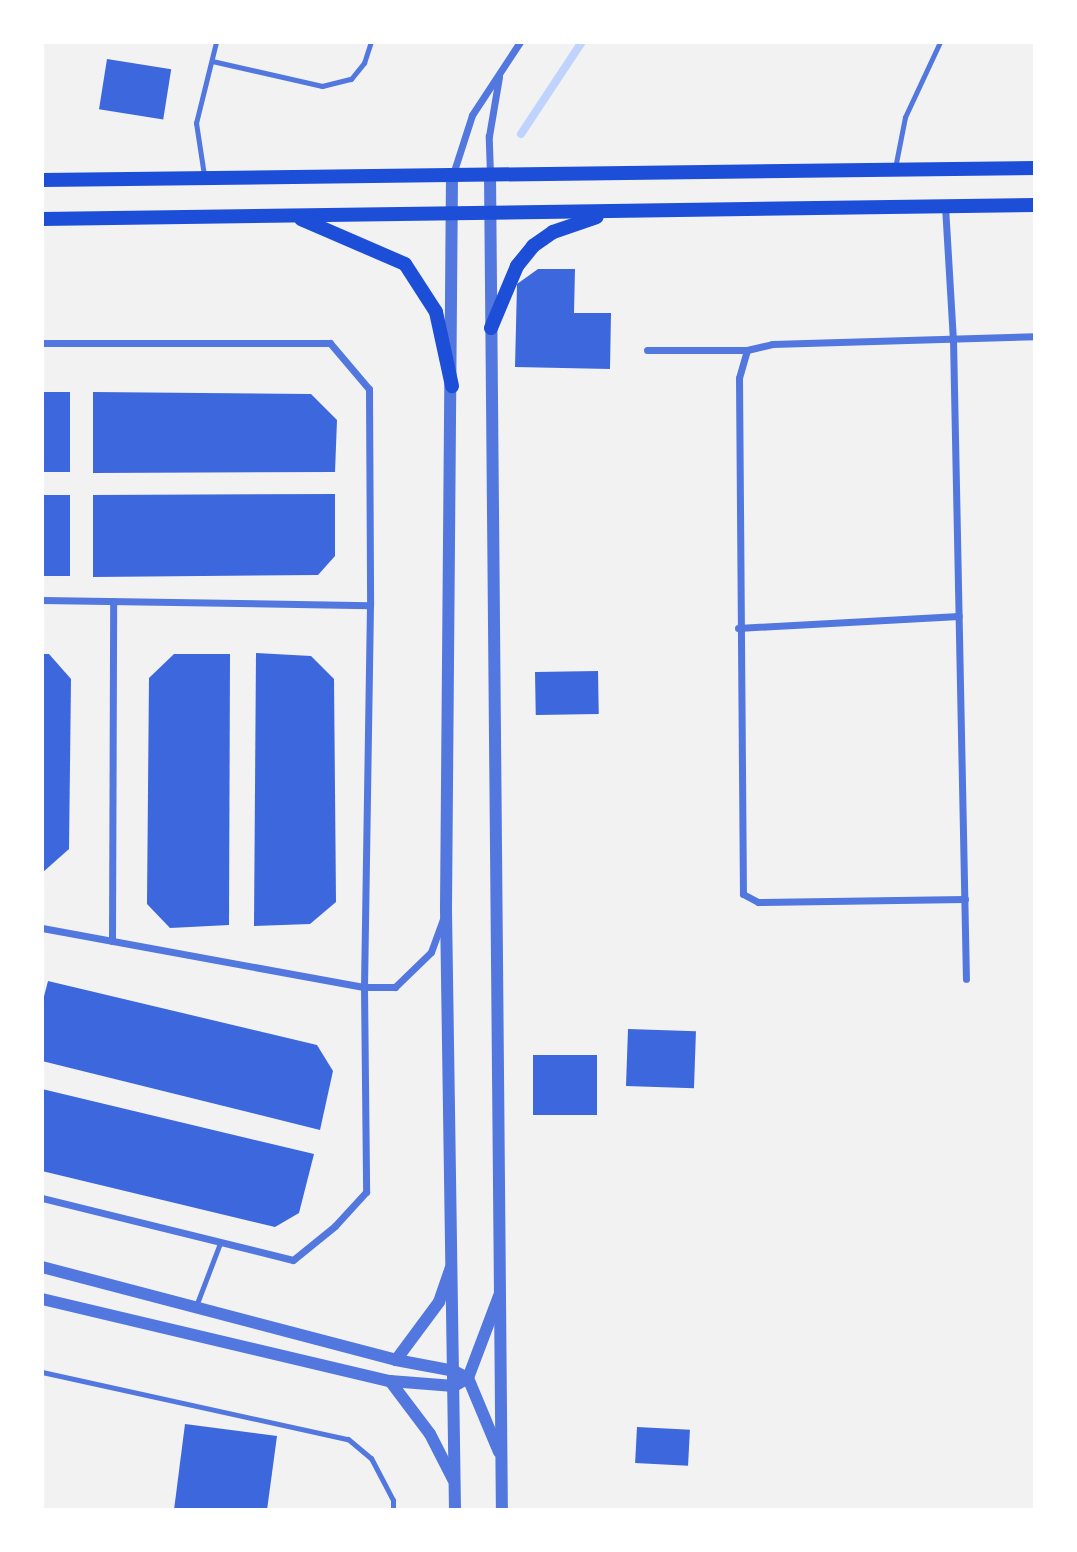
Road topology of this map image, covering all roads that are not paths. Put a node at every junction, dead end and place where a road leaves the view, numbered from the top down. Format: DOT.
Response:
graph roads {
  1 [pos="216,42"];
  2 [pos="371,42"];
  3 [pos="520,42"];
  4 [pos="940,42"];
  5 [pos="212,61"];
  6 [pos="499,76"];
  7 [pos="1035,168"];
  8 [pos="895,171"];
  9 [pos="490,174"];
  10 [pos="453,176"];
  11 [pos="205,178"];
  12 [pos="42,180"];
  13 [pos="1035,205"];
  14 [pos="944,206"];
  15 [pos="612,212"];
  16 [pos="452,215"];
  17 [pos="491,215"];
  18 [pos="295,217"];
  19 [pos="42,219"];
  20 [pos="491,328"];
  21 [pos="1035,336"];
  22 [pos="953,339"];
  23 [pos="42,343"];
  24 [pos="647,350"];
  25 [pos="747,350"];
  26 [pos="452,386"];
  27 [pos="42,600"];
  28 [pos="113,601"];
  29 [pos="370,605"];
  30 [pos="959,616"];
  31 [pos="738,628"];
  32 [pos="965,899"];
  33 [pos="446,910"];
  34 [pos="42,928"];
  35 [pos="112,942"];
  36 [pos="966,979"];
  37 [pos="364,987"];
  38 [pos="42,1198"];
  39 [pos="220,1243"];
  40 [pos="454,1261"];
  41 [pos="42,1268"];
  42 [pos="502,1289"];
  43 [pos="42,1299"];
  44 [pos="196,1306"];
  45 [pos="396,1360"];
  46 [pos="454,1371"];
  47 [pos="42,1372"];
  48 [pos="468,1378"];
  49 [pos="390,1381"];
  50 [pos="454,1386"];
  51 [pos="502,1459"];
  52 [pos="454,1483"];
  53 [pos="393,1510"];
  54 [pos="455,1510"];
  55 [pos="502,1510"];
  1 -- 5 [label="lane"];
  2 -- 5 [label="lane"];
  3 -- 6 [label="street"];
  4 -- 8 [label="lane"];
  5 -- 11 [label="lane"];
  6 -- 9 [label="street"];
  6 -- 10 [label="street"];
  7 -- 8 [label="main road"];
  8 -- 9 [label="main road"];
  9 -- 10 [label="main road"];
  9 -- 17 [label="street"];
  10 -- 11 [label="main road"];
  10 -- 16 [label="street"];
  11 -- 12 [label="main road"];
  13 -- 14 [label="main road"];
  14 -- 15 [label="main road"];
  14 -- 22 [label="street"];
  15 -- 17 [label="main road"];
  15 -- 20 [label="main road"];
  16 -- 17 [label="main road"];
  16 -- 18 [label="main road"];
  16 -- 26 [label="street"];
  17 -- 20 [label="street"];
  18 -- 19 [label="main road"];
  18 -- 26 [label="main road"];
  20 -- 42 [label="street"];
  21 -- 22 [label="street"];
  22 -- 25 [label="street"];
  22 -- 30 [label="street"];
  23 -- 29 [label="street"];
  24 -- 25 [label="street"];
  25 -- 31 [label="street"];
  26 -- 33 [label="street"];
  27 -- 28 [label="street"];
  28 -- 29 [label="street"];
  28 -- 35 [label="street"];
  29 -- 37 [label="street"];
  30 -- 31 [label="street"];
  30 -- 32 [label="street"];
  31 -- 32 [label="street"];
  32 -- 36 [label="street"];
  33 -- 37 [label="street"];
  33 -- 40 [label="street"];
  34 -- 35 [label="street"];
  35 -- 37 [label="street"];
  37 -- 39 [label="street"];
  38 -- 39 [label="street"];
  39 -- 44 [label="lane"];
  40 -- 45 [label="street"];
  40 -- 46 [label="street"];
  41 -- 44 [label="street"];
  42 -- 48 [label="street"];
  42 -- 51 [label="street"];
  43 -- 49 [label="street"];
  44 -- 45 [label="street"];
  45 -- 46 [label="street"];
  46 -- 48 [label="street"];
  46 -- 50 [label="street"];
  47 -- 53 [label="lane"];
  48 -- 50 [label="street"];
  48 -- 51 [label="street"];
  49 -- 50 [label="street"];
  49 -- 52 [label="street"];
  50 -- 52 [label="street"];
  51 -- 55 [label="street"];
  52 -- 54 [label="street"];
}
